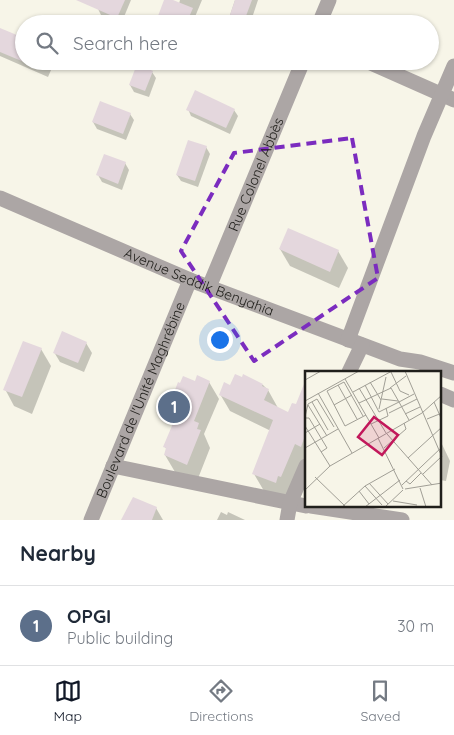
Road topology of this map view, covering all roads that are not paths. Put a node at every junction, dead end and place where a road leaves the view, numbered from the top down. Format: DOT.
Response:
graph roads {
  1 [pos="329,0"];
  2 [pos="323,15"];
  3 [pos="454,66"];
  4 [pos="300,70"];
  5 [pos="386,70"];
  6 [pos="448,97"];
  7 [pos="0,198"];
  8 [pos="190,280"];
  9 [pos="209,287"];
  10 [pos="355,342"];
  11 [pos="400,359"];
  12 [pos="349,371"];
  13 [pos="407,371"];
  14 [pos="454,373"];
  15 [pos="442,395"];
  16 [pos="454,400"];
  17 [pos="113,466"];
  18 [pos="305,468"];
  19 [pos="290,503"];
  20 [pos="305,506"];
  21 [pos="324,508"];
  22 [pos="91,520"];
  23 [pos="287,520"];
  24 [pos="402,520"];
  1 -- 2 [label="street"];
  3 -- 6 [label="street"];
  4 -- 9 [label="street, Rue Colonel Abbès"];
  5 -- 6 [label="street"];
  6 -- 10 [label="street"];
  7 -- 8 [label="street, Avenue Seddik Benyahia"];
  8 -- 9 [label="street, Avenue Seddik Benyahia"];
  8 -- 17 [label="street, Boulevard de l'Unité Maghrébine"];
  9 -- 10 [label="street, Avenue Seddik Benyahia"];
  10 -- 11 [label="street, Avenue Seddik Benyahia"];
  10 -- 12 [label="street"];
  11 -- 13 [label="street"];
  11 -- 14 [label="street, Avenue Seddik Benyahia"];
  15 -- 16 [label="street"];
  17 -- 19 [label="street"];
  17 -- 22 [label="street, Boulevard de l'Unité Maghrébine"];
  18 -- 19 [label="street"];
  19 -- 20 [label="street"];
  19 -- 23 [label="street"];
  21 -- 24 [label="street"];
}
